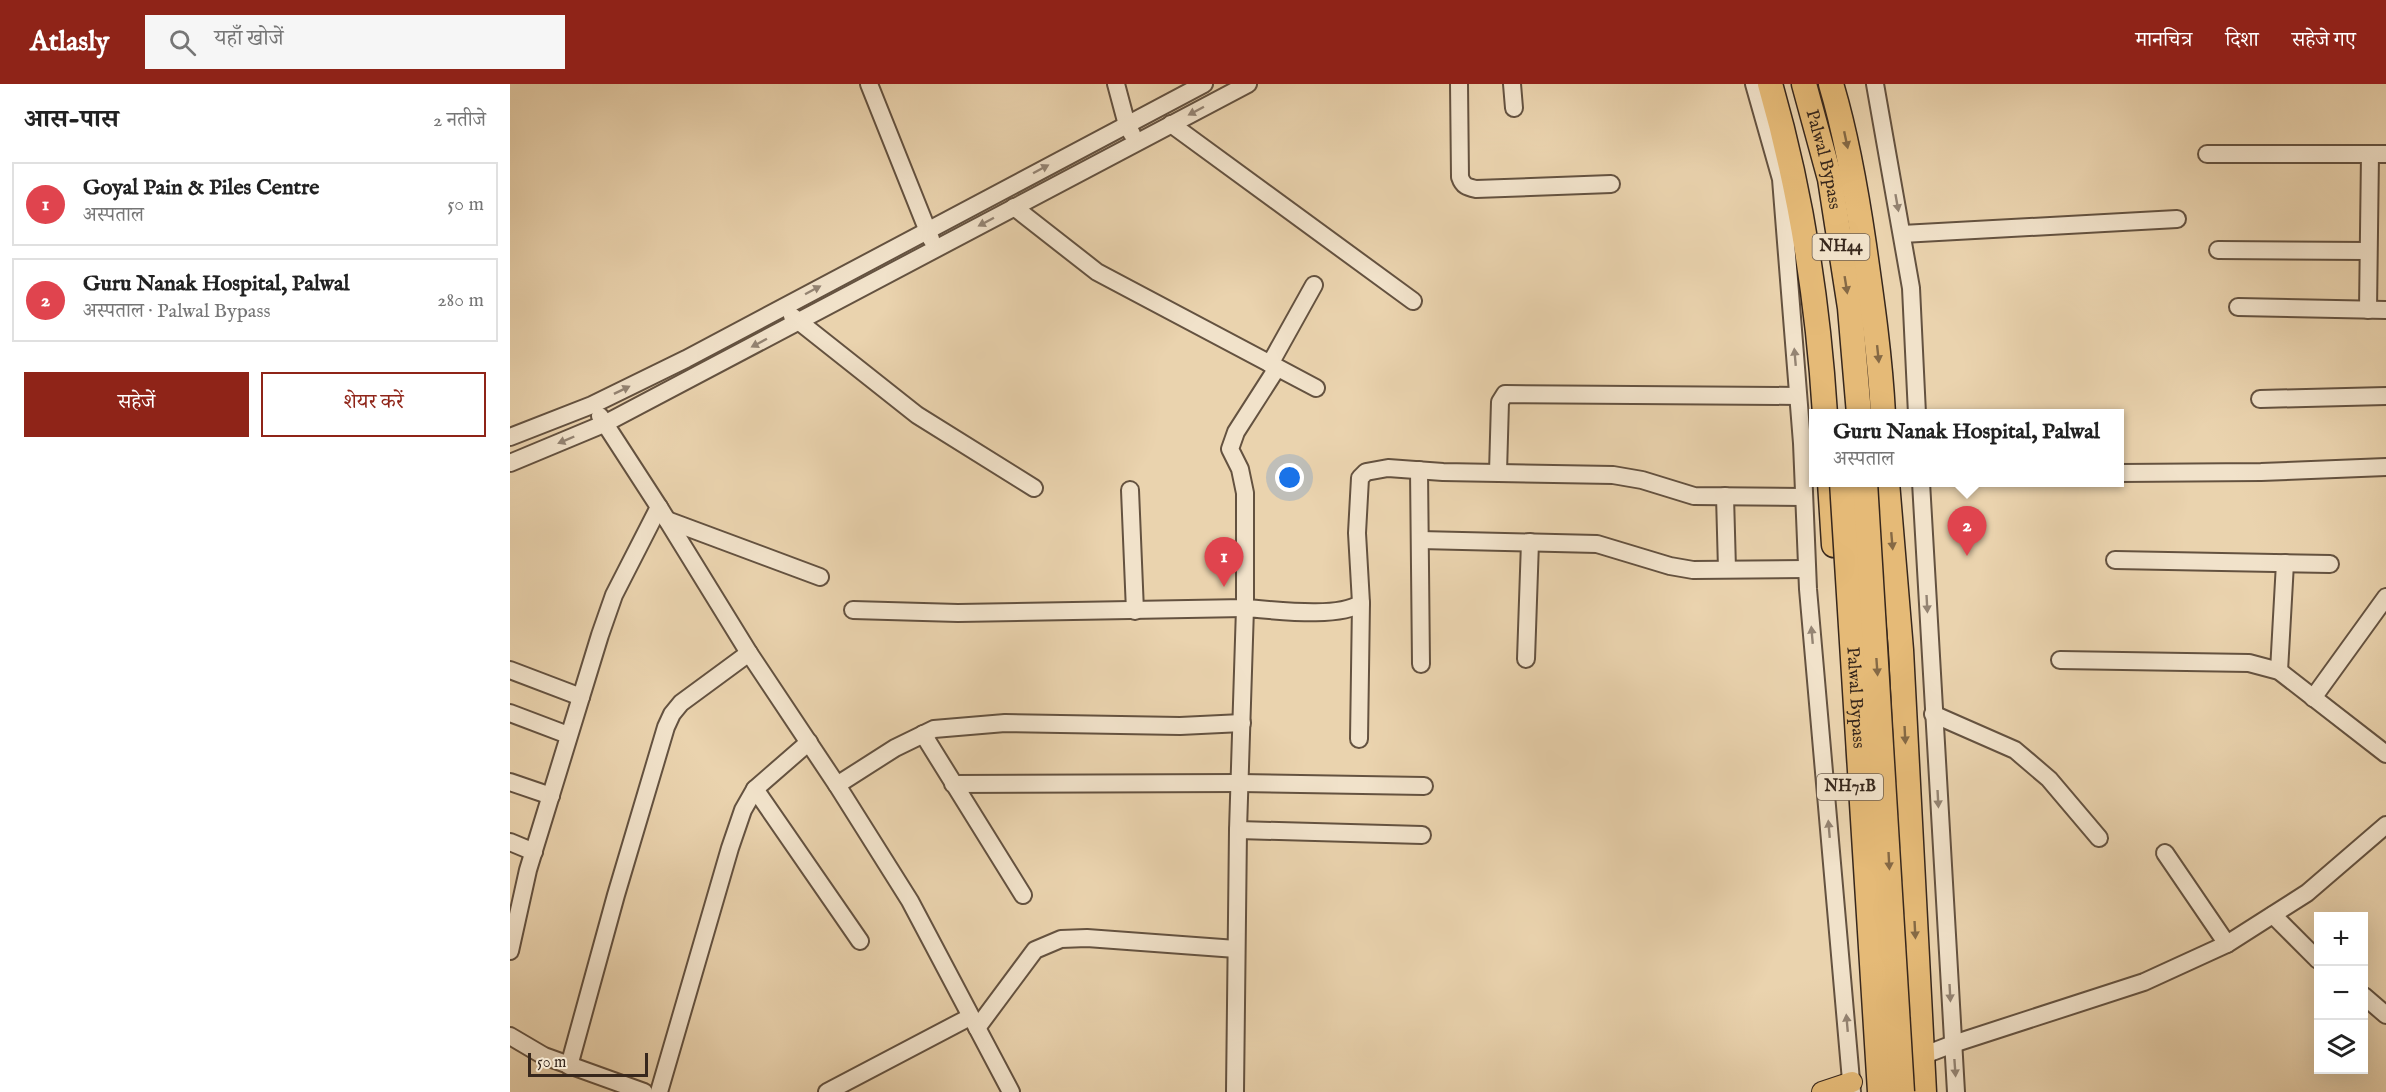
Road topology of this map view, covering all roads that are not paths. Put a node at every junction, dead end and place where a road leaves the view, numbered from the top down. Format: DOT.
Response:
graph roads {
  1 [pos="869,84"];
  2 [pos="1116,84"];
  3 [pos="1204,84"];
  4 [pos="1248,84"];
  5 [pos="1459,84"];
  6 [pos="1512,84"];
  7 [pos="1754,84"];
  8 [pos="1770,84"];
  9 [pos="1783,84"];
  10 [pos="1804,84"];
  11 [pos="1831,84"];
  12 [pos="1875,84"];
  13 [pos="1514,108"];
  14 [pos="1127,124"];
  15 [pos="1171,124"];
  16 [pos="1136,143"];
  17 [pos="2207,154"];
  18 [pos="2378,154"];
  19 [pos="1611,184"];
  20 [pos="1014,207"];
  21 [pos="2177,219"];
  22 [pos="926,230"];
  23 [pos="1902,234"];
  24 [pos="937,248"];
  25 [pos="2217,250"];
  26 [pos="2368,250"];
  27 [pos="1314,285"];
  28 [pos="1413,301"];
  29 [pos="783,307"];
  30 [pos="2238,307"];
  31 [pos="2368,310"];
  32 [pos="2386,310"];
  33 [pos="798,322"];
  34 [pos="1274,366"];
  35 [pos="1316,388"];
  36 [pos="1798,396"];
  37 [pos="2386,396"];
  38 [pos="2260,399"];
  39 [pos="592,405"];
  40 [pos="1825,409"];
  41 [pos="1837,409"];
  42 [pos="1859,409"];
  43 [pos="1883,409"];
  44 [pos="1917,409"];
  45 [pos="606,423"];
  46 [pos="510,437"];
  47 [pos="510,463"];
  48 [pos="2386,467"];
  49 [pos="1419,470"];
  50 [pos="1498,472"];
  51 [pos="2124,473"];
  52 [pos="1830,487"];
  53 [pos="1842,487"];
  54 [pos="1865,487"];
  55 [pos="1887,487"];
  56 [pos="1921,487"];
  57 [pos="1034,488"];
  58 [pos="1130,490"];
  59 [pos="1725,495"];
  60 [pos="1804,497"];
  61 [pos="663,513"];
  62 [pos="1420,540"];
  63 [pos="1530,543"];
  64 [pos="2115,560"];
  65 [pos="2285,563"];
  66 [pos="2330,564"];
  67 [pos="1727,569"];
  68 [pos="1807,569"];
  69 [pos="820,577"];
  70 [pos="2386,597"];
  71 [pos="1361,603"];
  72 [pos="1245,608"];
  73 [pos="853,610"];
  74 [pos="1135,611"];
  75 [pos="749,653"];
  76 [pos="1526,659"];
  77 [pos="2060,660"];
  78 [pos="1421,664"];
  79 [pos="510,670"];
  80 [pos="2279,671"];
  81 [pos="580,697"];
  82 [pos="2313,698"];
  83 [pos="510,713"];
  84 [pos="1933,714"];
  85 [pos="1242,723"];
  86 [pos="923,734"];
  87 [pos="568,735"];
  88 [pos="1359,739"];
  89 [pos="808,742"];
  90 [pos="2386,754"];
  91 [pos="510,782"];
  92 [pos="1240,783"];
  93 [pos="837,784"];
  94 [pos="953,784"];
  95 [pos="1424,786"];
  96 [pos="755,789"];
  97 [pos="551,796"];
  98 [pos="2386,825"];
  99 [pos="1238,830"];
  100 [pos="1422,835"];
  101 [pos="2099,838"];
  102 [pos="510,842"];
  103 [pos="534,852"];
  104 [pos="2165,853"];
  105 [pos="1023,895"];
  106 [pos="2273,915"];
  107 [pos="512,932"];
  108 [pos="860,942"];
  109 [pos="2228,944"];
  110 [pos="1236,949"];
  111 [pos="510,951"];
  112 [pos="2314,955"];
  113 [pos="2368,999"];
  114 [pos="2386,1015"];
  115 [pos="973,1022"];
  116 [pos="510,1036"];
  117 [pos="1953,1044"];
  118 [pos="1922,1056"];
  119 [pos="569,1066"];
  120 [pos="1867,1084"];
  121 [pos="644,1092"];
  122 [pos="659,1092"];
  123 [pos="827,1092"];
  124 [pos="1011,1092"];
  125 [pos="1235,1092"];
  126 [pos="1822,1092"];
  127 [pos="1902,1092"];
  128 [pos="1924,1092"];
  129 [pos="1956,1092"];
  1 -- 22 [label="street"];
  2 -- 14 [label="street"];
  3 -- 14 [label="street"];
  4 -- 15 [label="street, one-way"];
  5 -- 19 [label="street"];
  6 -- 13 [label="street"];
  36 -- 7 [label="street, one-way"];
  8 -- 40 [label="highway"];
  9 -- 41 [label="highway, Palwal Bypass / NH44"];
  10 -- 42 [label="highway, Palwal Bypass / NH44, one-way"];
  11 -- 43 [label="highway, one-way"];
  12 -- 23 [label="street, one-way"];
  14 -- 16 [label="street"];
  22 -- 14 [label="street, one-way"];
  15 -- 16 [label="street"];
  15 -- 28 [label="street"];
  16 -- 20 [label="street"];
  17 -- 18 [label="street"];
  18 -- 26 [label="street"];
  20 -- 24 [label="street, one-way"];
  20 -- 34 [label="street"];
  21 -- 23 [label="street"];
  22 -- 24 [label="street"];
  29 -- 22 [label="street, one-way"];
  23 -- 44 [label="street"];
  24 -- 33 [label="street"];
  25 -- 26 [label="street"];
  26 -- 31 [label="street"];
  27 -- 34 [label="street"];
  29 -- 33 [label="street"];
  39 -- 29 [label="street, one-way"];
  30 -- 31 [label="street"];
  31 -- 32 [label="street"];
  33 -- 45 [label="street, one-way"];
  33 -- 57 [label="street"];
  34 -- 35 [label="street"];
  34 -- 72 [label="street"];
  36 -- 50 [label="street"];
  36 -- 60 [label="street"];
  37 -- 38 [label="street"];
  39 -- 45 [label="street"];
  39 -- 46 [label="street"];
  45 -- 47 [label="street, one-way"];
  45 -- 61 [label="street"];
  48 -- 51 [label="street"];
  49 -- 50 [label="street"];
  49 -- 62 [label="street"];
  49 -- 71 [label="street"];
  50 -- 59 [label="street"];
  52 -- 120 [label="highway, NH71B"];
  53 -- 120 [label="highway, Palwal Bypass, bridge"];
  54 -- 127 [label="highway, Palwal Bypass, one-way, bridge"];
  55 -- 118 [label="highway, one-way"];
  56 -- 84 [label="street, one-way"];
  58 -- 74 [label="street"];
  59 -- 60 [label="street"];
  59 -- 67 [label="street"];
  60 -- 68 [label="street"];
  61 -- 69 [label="street"];
  61 -- 75 [label="street"];
  61 -- 81 [label="street"];
  62 -- 63 [label="street"];
  62 -- 78 [label="street"];
  63 -- 67 [label="street"];
  63 -- 76 [label="street"];
  64 -- 65 [label="street"];
  65 -- 66 [label="street"];
  65 -- 80 [label="street"];
  67 -- 68 [label="street"];
  120 -- 68 [label="street, one-way"];
  70 -- 82 [label="street"];
  71 -- 72 [label="street"];
  71 -- 88 [label="street"];
  72 -- 74 [label="street"];
  72 -- 85 [label="street"];
  73 -- 74 [label="street"];
  75 -- 89 [label="street"];
  75 -- 119 [label="street"];
  77 -- 80 [label="street"];
  79 -- 81 [label="street"];
  80 -- 82 [label="street"];
  81 -- 87 [label="street"];
  82 -- 90 [label="street"];
  83 -- 87 [label="street"];
  84 -- 101 [label="street"];
  84 -- 117 [label="street, one-way"];
  85 -- 86 [label="street"];
  85 -- 92 [label="street"];
  86 -- 93 [label="street"];
  86 -- 94 [label="street"];
  87 -- 97 [label="street"];
  89 -- 93 [label="street"];
  89 -- 96 [label="street"];
  91 -- 97 [label="street"];
  92 -- 94 [label="street"];
  92 -- 95 [label="street"];
  92 -- 99 [label="street"];
  93 -- 115 [label="street"];
  94 -- 105 [label="street"];
  96 -- 108 [label="street"];
  96 -- 122 [label="street"];
  97 -- 103 [label="street"];
  98 -- 106 [label="street"];
  99 -- 100 [label="street"];
  99 -- 110 [label="street"];
  102 -- 103 [label="street"];
  103 -- 107 [label="street"];
  104 -- 109 [label="street"];
  106 -- 109 [label="street"];
  106 -- 112 [label="street"];
  107 -- 111 [label="street"];
  109 -- 117 [label="street"];
  110 -- 115 [label="street"];
  110 -- 125 [label="street"];
  113 -- 114 [label="street"];
  115 -- 123 [label="street"];
  115 -- 124 [label="street"];
  116 -- 119 [label="street"];
  117 -- 118 [label="street"];
  117 -- 129 [label="street, one-way"];
  118 -- 120 [label="street"];
  118 -- 128 [label="highway"];
  119 -- 121 [label="street"];
  120 -- 126 [label="main road"];
}
